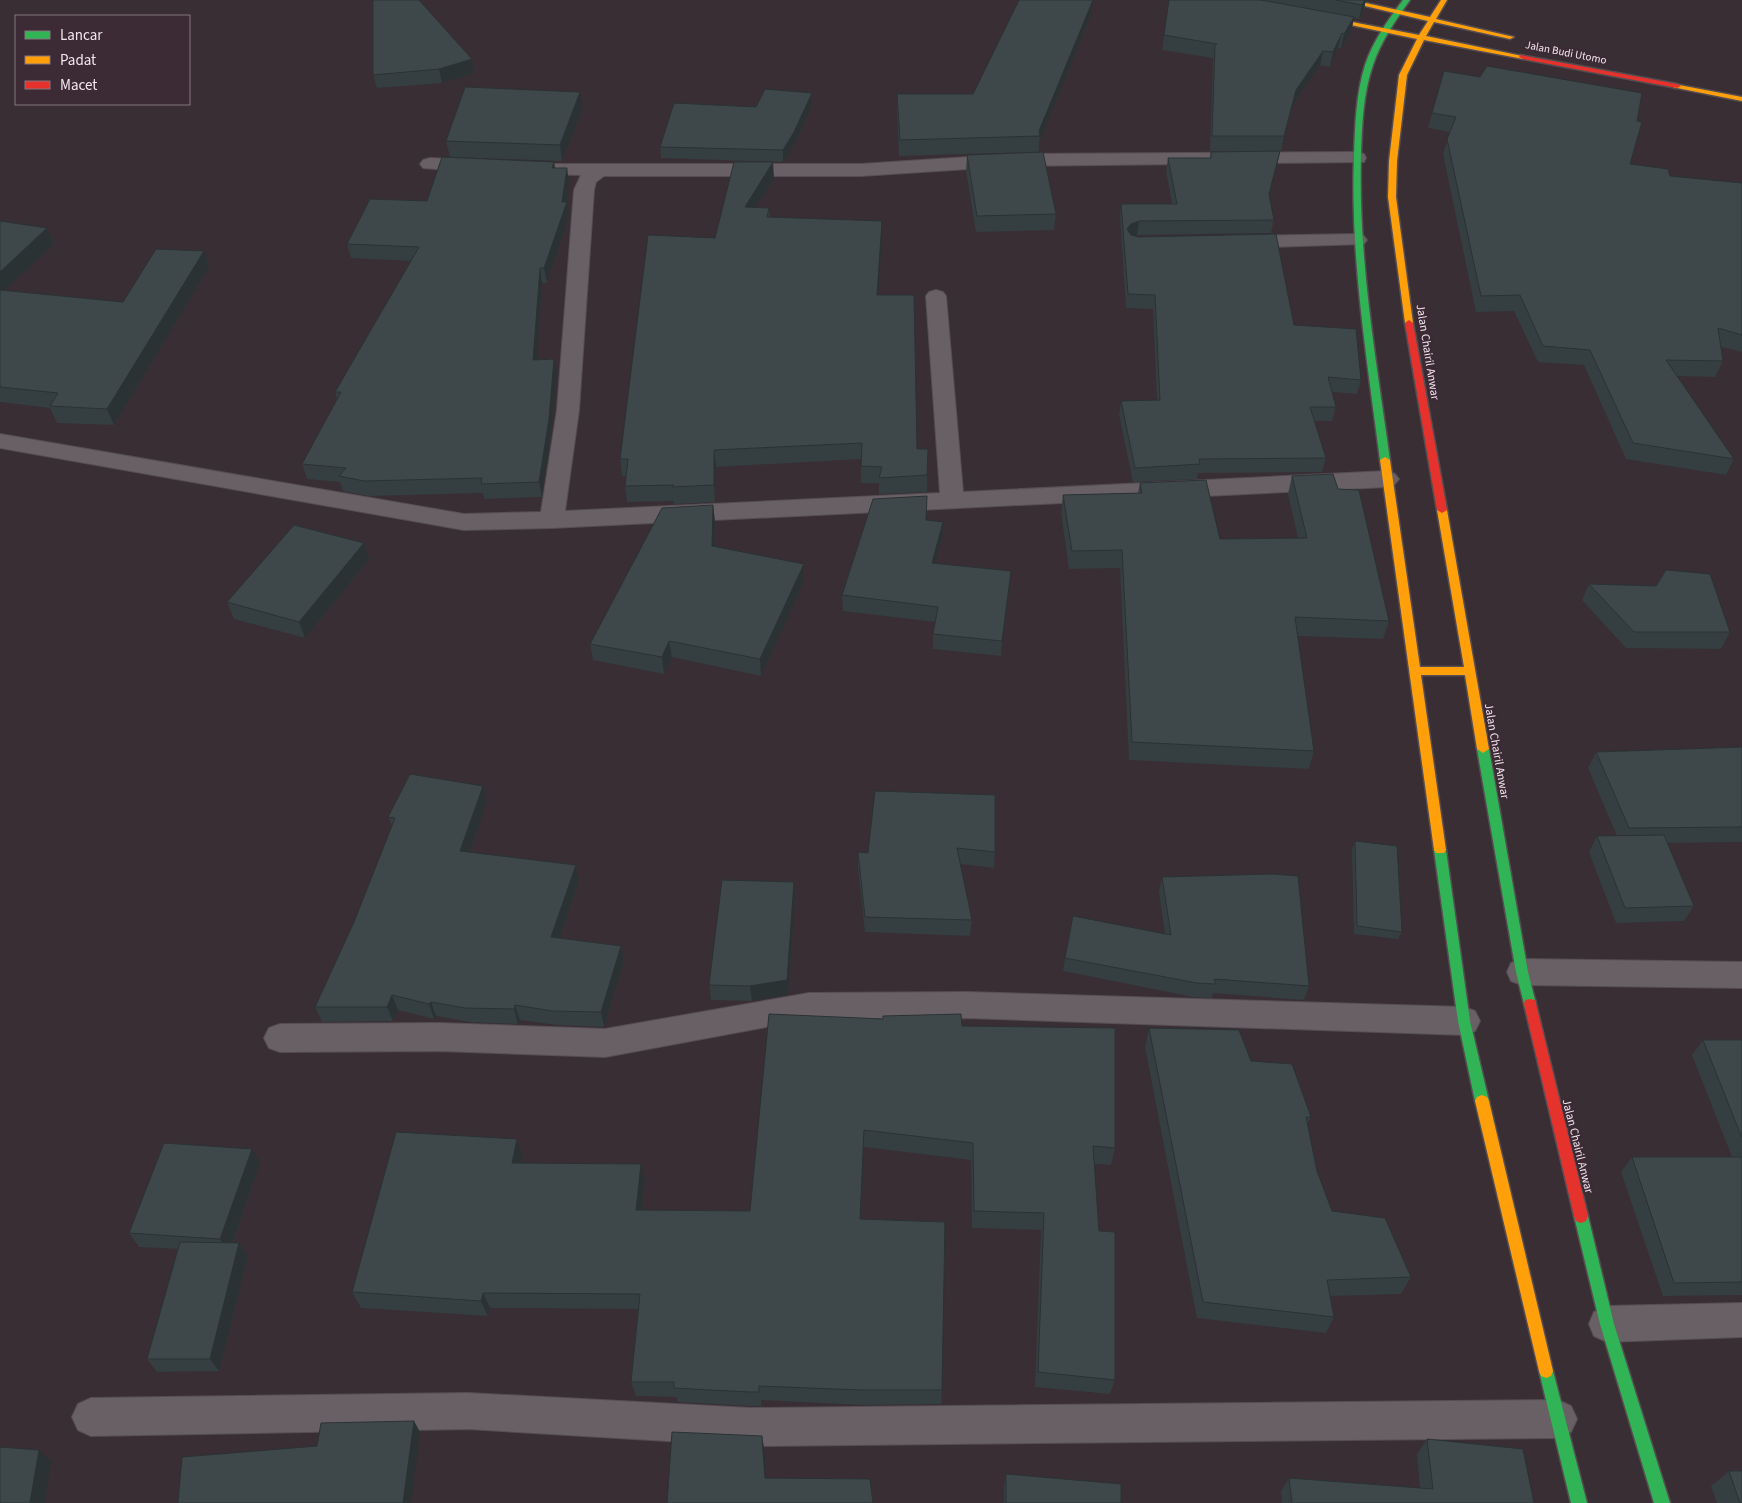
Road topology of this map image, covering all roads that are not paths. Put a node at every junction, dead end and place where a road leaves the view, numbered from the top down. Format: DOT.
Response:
graph roads {
  1 [pos="1343,0"];
  2 [pos="1407,0"];
  3 [pos="1444,0"];
  4 [pos="1398,10"];
  5 [pos="1301,15"];
  6 [pos="1433,18"];
  7 [pos="1384,30"];
  8 [pos="1421,38"];
  9 [pos="1520,39"];
  10 [pos="1742,99"];
  11 [pos="1357,158"];
  12 [pos="430,164"];
  13 [pos="490,166"];
  14 [pos="509,167"];
  15 [pos="599,170"];
  16 [pos="1357,240"];
  17 [pos="1223,242"];
  18 [pos="936,296"];
  19 [pos="0,441"];
  20 [pos="1387,479"];
  21 [pos="952,500"];
  22 [pos="552,520"];
  23 [pos="1414,671"];
  24 [pos="1469,671"];
  25 [pos="1522,972"];
  26 [pos="1742,974"];
  27 [pos="1464,1021"];
  28 [pos="280,1038"];
  29 [pos="1742,1320"];
  30 [pos="1607,1324"];
  31 [pos="91,1417"];
  32 [pos="1558,1419"];
  33 [pos="1579,1503"];
  34 [pos="1662,1503"];
  1 -- 4 [label="main road, Jalan Budi Utomo"];
  2 -- 4 [label="main road"];
  3 -- 6 [label="main road, Jalan Chairil Anwar"];
  4 -- 6 [label="main road, Jalan Budi Utomo"];
  4 -- 7 [label="main road"];
  5 -- 7 [label="main road, Jalan Budi Utomo"];
  6 -- 8 [label="main road, Jalan Chairil Anwar"];
  6 -- 9 [label="main road, Jalan Budi Utomo"];
  7 -- 8 [label="main road, Jalan Budi Utomo"];
  7 -- 11 [label="main road"];
  8 -- 10 [label="main road, Jalan Budi Utomo"];
  8 -- 24 [label="main road, Jalan Chairil Anwar"];
  11 -- 15 [label="street"];
  11 -- 16 [label="main road"];
  12 -- 13 [label="street"];
  14 -- 15 [label="street"];
  15 -- 22 [label="street"];
  16 -- 17 [label="street"];
  16 -- 20 [label="main road"];
  18 -- 21 [label="street"];
  19 -- 22 [label="street"];
  20 -- 21 [label="street"];
  20 -- 23 [label="main road"];
  21 -- 22 [label="street"];
  23 -- 24 [label="main road"];
  23 -- 27 [label="main road"];
  24 -- 25 [label="main road, Jalan Chairil Anwar"];
  25 -- 26 [label="street"];
  25 -- 30 [label="main road, Jalan Chairil Anwar"];
  27 -- 28 [label="street"];
  27 -- 32 [label="main road"];
  29 -- 30 [label="street"];
  30 -- 34 [label="main road, Jalan Chairil Anwar"];
  31 -- 32 [label="street"];
  32 -- 33 [label="main road"];
}
